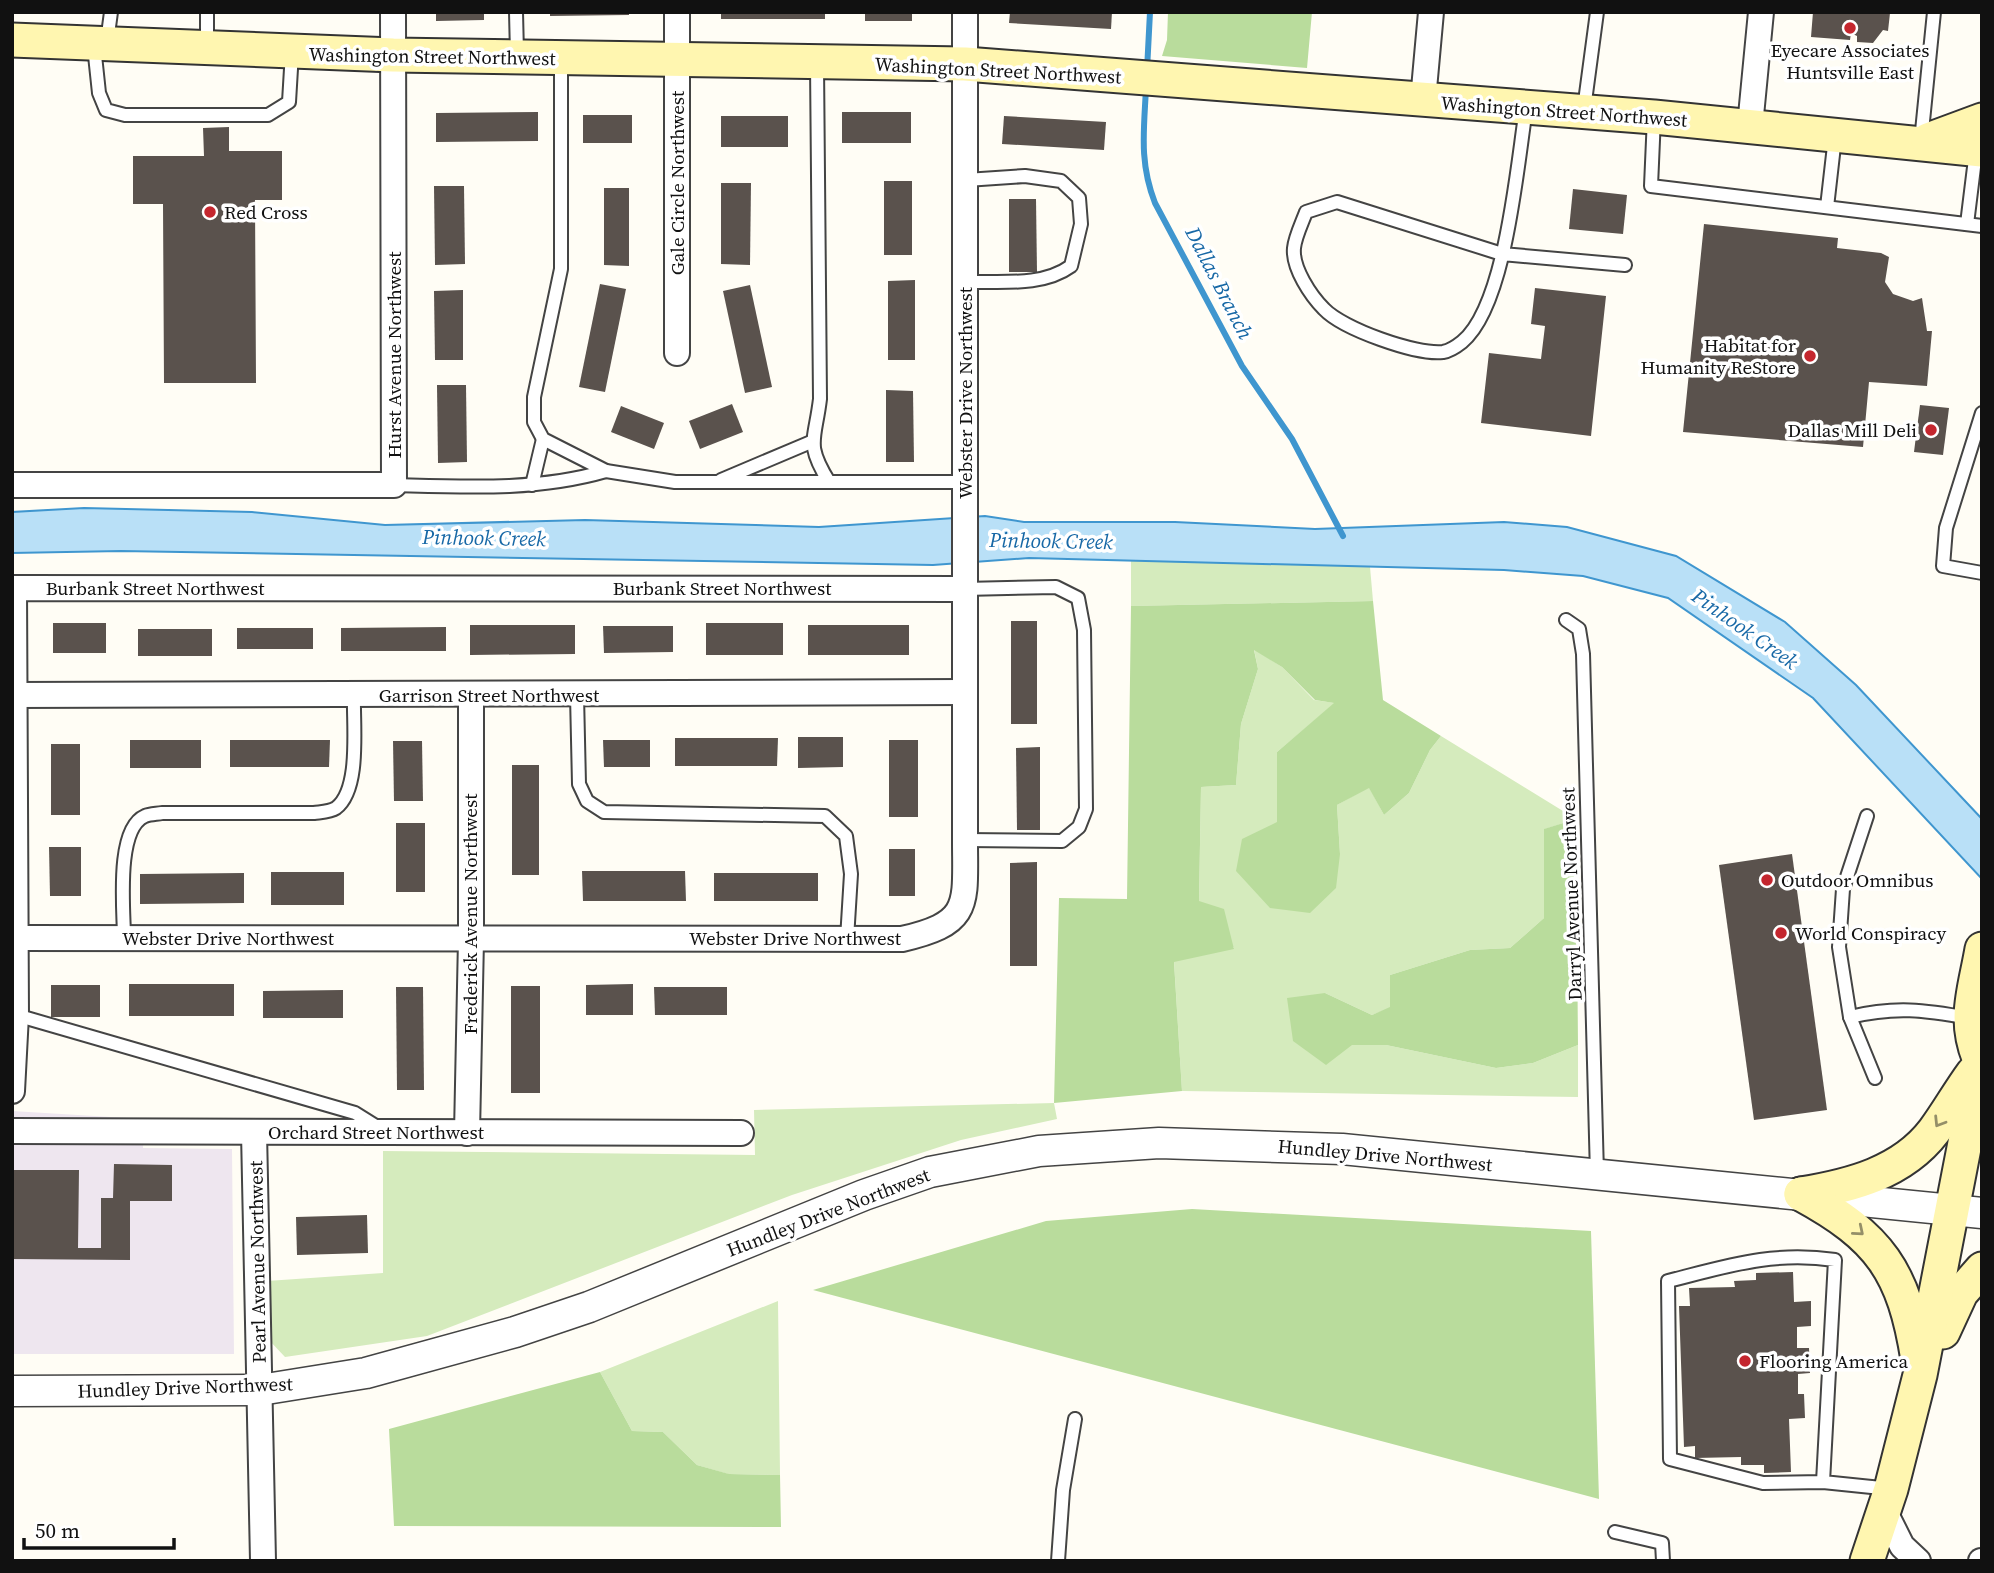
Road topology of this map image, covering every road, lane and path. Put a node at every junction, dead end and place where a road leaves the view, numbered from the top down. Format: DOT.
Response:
graph roads {
  1 [pos="111,12"];
  2 [pos="207,12"];
  3 [pos="393,12"];
  4 [pos="516,12"];
  5 [pos="677,12"];
  6 [pos="965,12"];
  7 [pos="1431,12"];
  8 [pos="1597,12"];
  9 [pos="1761,12"];
  10 [pos="1934,12"];
  11 [pos="12,40"];
  12 [pos="100,46"];
  13 [pos="207,50"];
  14 [pos="292,52"];
  15 [pos="393,55"];
  16 [pos="517,58"];
  17 [pos="561,59"];
  18 [pos="677,61"];
  19 [pos="817,62"];
  20 [pos="965,64"];
  21 [pos="1423,100"];
  22 [pos="1526,109"];
  23 [pos="1584,112"];
  24 [pos="1654,117"];
  25 [pos="1750,126"];
  26 [pos="1835,134"];
  27 [pos="1980,140"];
  28 [pos="1920,143"];
  29 [pos="965,180"];
  30 [pos="1827,207"];
  31 [pos="1967,224"];
  32 [pos="1982,226"];
  33 [pos="1503,254"];
  34 [pos="1625,265"];
  35 [pos="966,282"];
  36 [pos="677,354"];
  37 [pos="1982,413"];
  38 [pos="543,439"];
  39 [pos="811,442"];
  40 [pos="606,471"];
  41 [pos="829,482"];
  42 [pos="710,484"];
  43 [pos="12,485"];
  44 [pos="394,485"];
  45 [pos="533,485"];
  46 [pos="965,488"];
  47 [pos="1982,573"];
  48 [pos="964,589"];
  49 [pos="1566,620"];
  50 [pos="964,692"];
  51 [pos="13,695"];
  52 [pos="577,695"];
  53 [pos="354,696"];
  54 [pos="471,696"];
  55 [pos="1867,816"];
  56 [pos="965,840"];
  57 [pos="15,938"];
  58 [pos="124,938"];
  59 [pos="471,939"];
  60 [pos="847,939"];
  61 [pos="1982,949"];
  62 [pos="16,1015"];
  63 [pos="1850,1017"];
  64 [pos="1970,1018"];
  65 [pos="1980,1063"];
  66 [pos="1875,1078"];
  67 [pos="12,1091"];
  68 [pos="382,1130"];
  69 [pos="12,1131"];
  70 [pos="254,1132"];
  71 [pos="467,1133"];
  72 [pos="740,1133"];
  73 [pos="1597,1174"];
  74 [pos="1801,1195"];
  75 [pos="1968,1211"];
  76 [pos="1982,1269"];
  77 [pos="1920,1375"];
  78 [pos="260,1390"];
  79 [pos="12,1391"];
  80 [pos="1075,1419"];
  81 [pos="1823,1482"];
  82 [pos="1888,1499"];
  83 [pos="1615,1532"];
  84 [pos="263,1561"];
  85 [pos="1058,1561"];
  86 [pos="1663,1561"];
  87 [pos="1867,1561"];
  88 [pos="1919,1561"];
  1 -- 12 [label="lane"];
  2 -- 13 [label="lane"];
  3 -- 15 [label="street, Hurst Avenue Northwest"];
  4 -- 16 [label="lane"];
  5 -- 18 [label="street, Gale Circle Northwest"];
  6 -- 20 [label="street, Webster Drive Northwest"];
  7 -- 21 [label="street"];
  8 -- 23 [label="lane"];
  9 -- 25 [label="street"];
  10 -- 28 [label="lane"];
  11 -- 12 [label="main road, Washington Street Northwest"];
  12 -- 13 [label="main road, Washington Street Northwest"];
  12 -- 14 [label="lane"];
  13 -- 14 [label="main road, Washington Street Northwest"];
  14 -- 15 [label="main road, Washington Street Northwest"];
  15 -- 16 [label="main road, Washington Street Northwest"];
  15 -- 44 [label="street, Hurst Avenue Northwest"];
  16 -- 17 [label="main road, Washington Street Northwest"];
  17 -- 18 [label="main road, Washington Street Northwest"];
  17 -- 38 [label="lane"];
  18 -- 19 [label="main road, Washington Street Northwest"];
  18 -- 36 [label="street, Gale Circle Northwest"];
  19 -- 20 [label="main road, Washington Street Northwest"];
  19 -- 39 [label="lane"];
  20 -- 21 [label="main road, Washington Street Northwest"];
  20 -- 29 [label="street, Webster Drive Northwest"];
  21 -- 22 [label="main road, Washington Street Northwest"];
  22 -- 23 [label="main road, Washington Street Northwest"];
  22 -- 33 [label="lane"];
  23 -- 24 [label="main road, Washington Street Northwest"];
  24 -- 25 [label="main road, Washington Street Northwest"];
  24 -- 30 [label="lane"];
  25 -- 26 [label="main road, Washington Street Northwest"];
  26 -- 28 [label="main road, Washington Street Northwest"];
  26 -- 30 [label="lane"];
  27 -- 28 [label="main road"];
  27 -- 31 [label="lane"];
  29 -- 35 [label="street, Webster Drive Northwest"];
  29 -- 35 [label="lane"];
  30 -- 31 [label="lane"];
  31 -- 32 [label="lane"];
  33 -- 33 [label="lane"];
  33 -- 34 [label="lane"];
  35 -- 46 [label="street, Webster Drive Northwest"];
  37 -- 47 [label="lane"];
  38 -- 40 [label="lane"];
  38 -- 45 [label="lane"];
  39 -- 41 [label="lane"];
  39 -- 42 [label="lane"];
  40 -- 42 [label="lane"];
  40 -- 45 [label="lane"];
  41 -- 42 [label="lane"];
  41 -- 46 [label="lane"];
  43 -- 44 [label="street, Hurst Avenue Northwest"];
  44 -- 45 [label="lane"];
  46 -- 48 [label="street, Webster Drive Northwest"];
  48 -- 50 [label="street, Webster Drive Northwest"];
  48 -- 51 [label="street, Burbank Street Northwest"];
  48 -- 56 [label="lane, Burbank Street Northwest"];
  49 -- 73 [label="lane, Darryl Avenue Northwest"];
  50 -- 52 [label="street, Garrison Street Northwest"];
  50 -- 56 [label="street, Webster Drive Northwest"];
  51 -- 53 [label="street, Garrison Street Northwest"];
  51 -- 57 [label="street"];
  52 -- 54 [label="street, Garrison Street Northwest"];
  52 -- 60 [label="lane"];
  53 -- 54 [label="street, Garrison Street Northwest"];
  53 -- 58 [label="lane"];
  54 -- 59 [label="street, Frederick Avenue Northwest"];
  55 -- 63 [label="lane"];
  56 -- 60 [label="street, Webster Drive Northwest"];
  57 -- 58 [label="street, Webster Drive Northwest"];
  57 -- 62 [label="street"];
  58 -- 59 [label="street, Webster Drive Northwest"];
  59 -- 60 [label="street, Webster Drive Northwest"];
  59 -- 71 [label="street, Frederick Avenue Northwest"];
  61 -- 64 [label="main road"];
  62 -- 67 [label="street"];
  62 -- 68 [label="lane"];
  63 -- 64 [label="lane"];
  63 -- 66 [label="lane"];
  64 -- 65 [label="main road"];
  65 -- 74 [label="main road, one-way"];
  65 -- 75 [label="main road"];
  68 -- 70 [label="street, Orchard Street Northwest"];
  68 -- 71 [label="street, Orchard Street Northwest"];
  69 -- 70 [label="street, Orchard Street Northwest"];
  70 -- 78 [label="street, Pearl Avenue Northwest"];
  71 -- 72 [label="street, Orchard Street Northwest"];
  73 -- 74 [label="street, Hundley Drive Northwest"];
  73 -- 78 [label="street, Hundley Drive Northwest"];
  74 -- 75 [label="street, Hundley Drive Northwest"];
  74 -- 77 [label="main road, one-way"];
  75 -- 77 [label="main road"];
  76 -- 77 [label="main road"];
  77 -- 82 [label="main road"];
  78 -- 79 [label="street, Hundley Drive Northwest"];
  78 -- 84 [label="street, Pearl Avenue Northwest"];
  80 -- 85 [label="lane"];
  81 -- 81 [label="lane"];
  81 -- 82 [label="lane"];
  82 -- 87 [label="main road"];
  82 -- 88 [label="street"];
  83 -- 86 [label="lane"];
}
